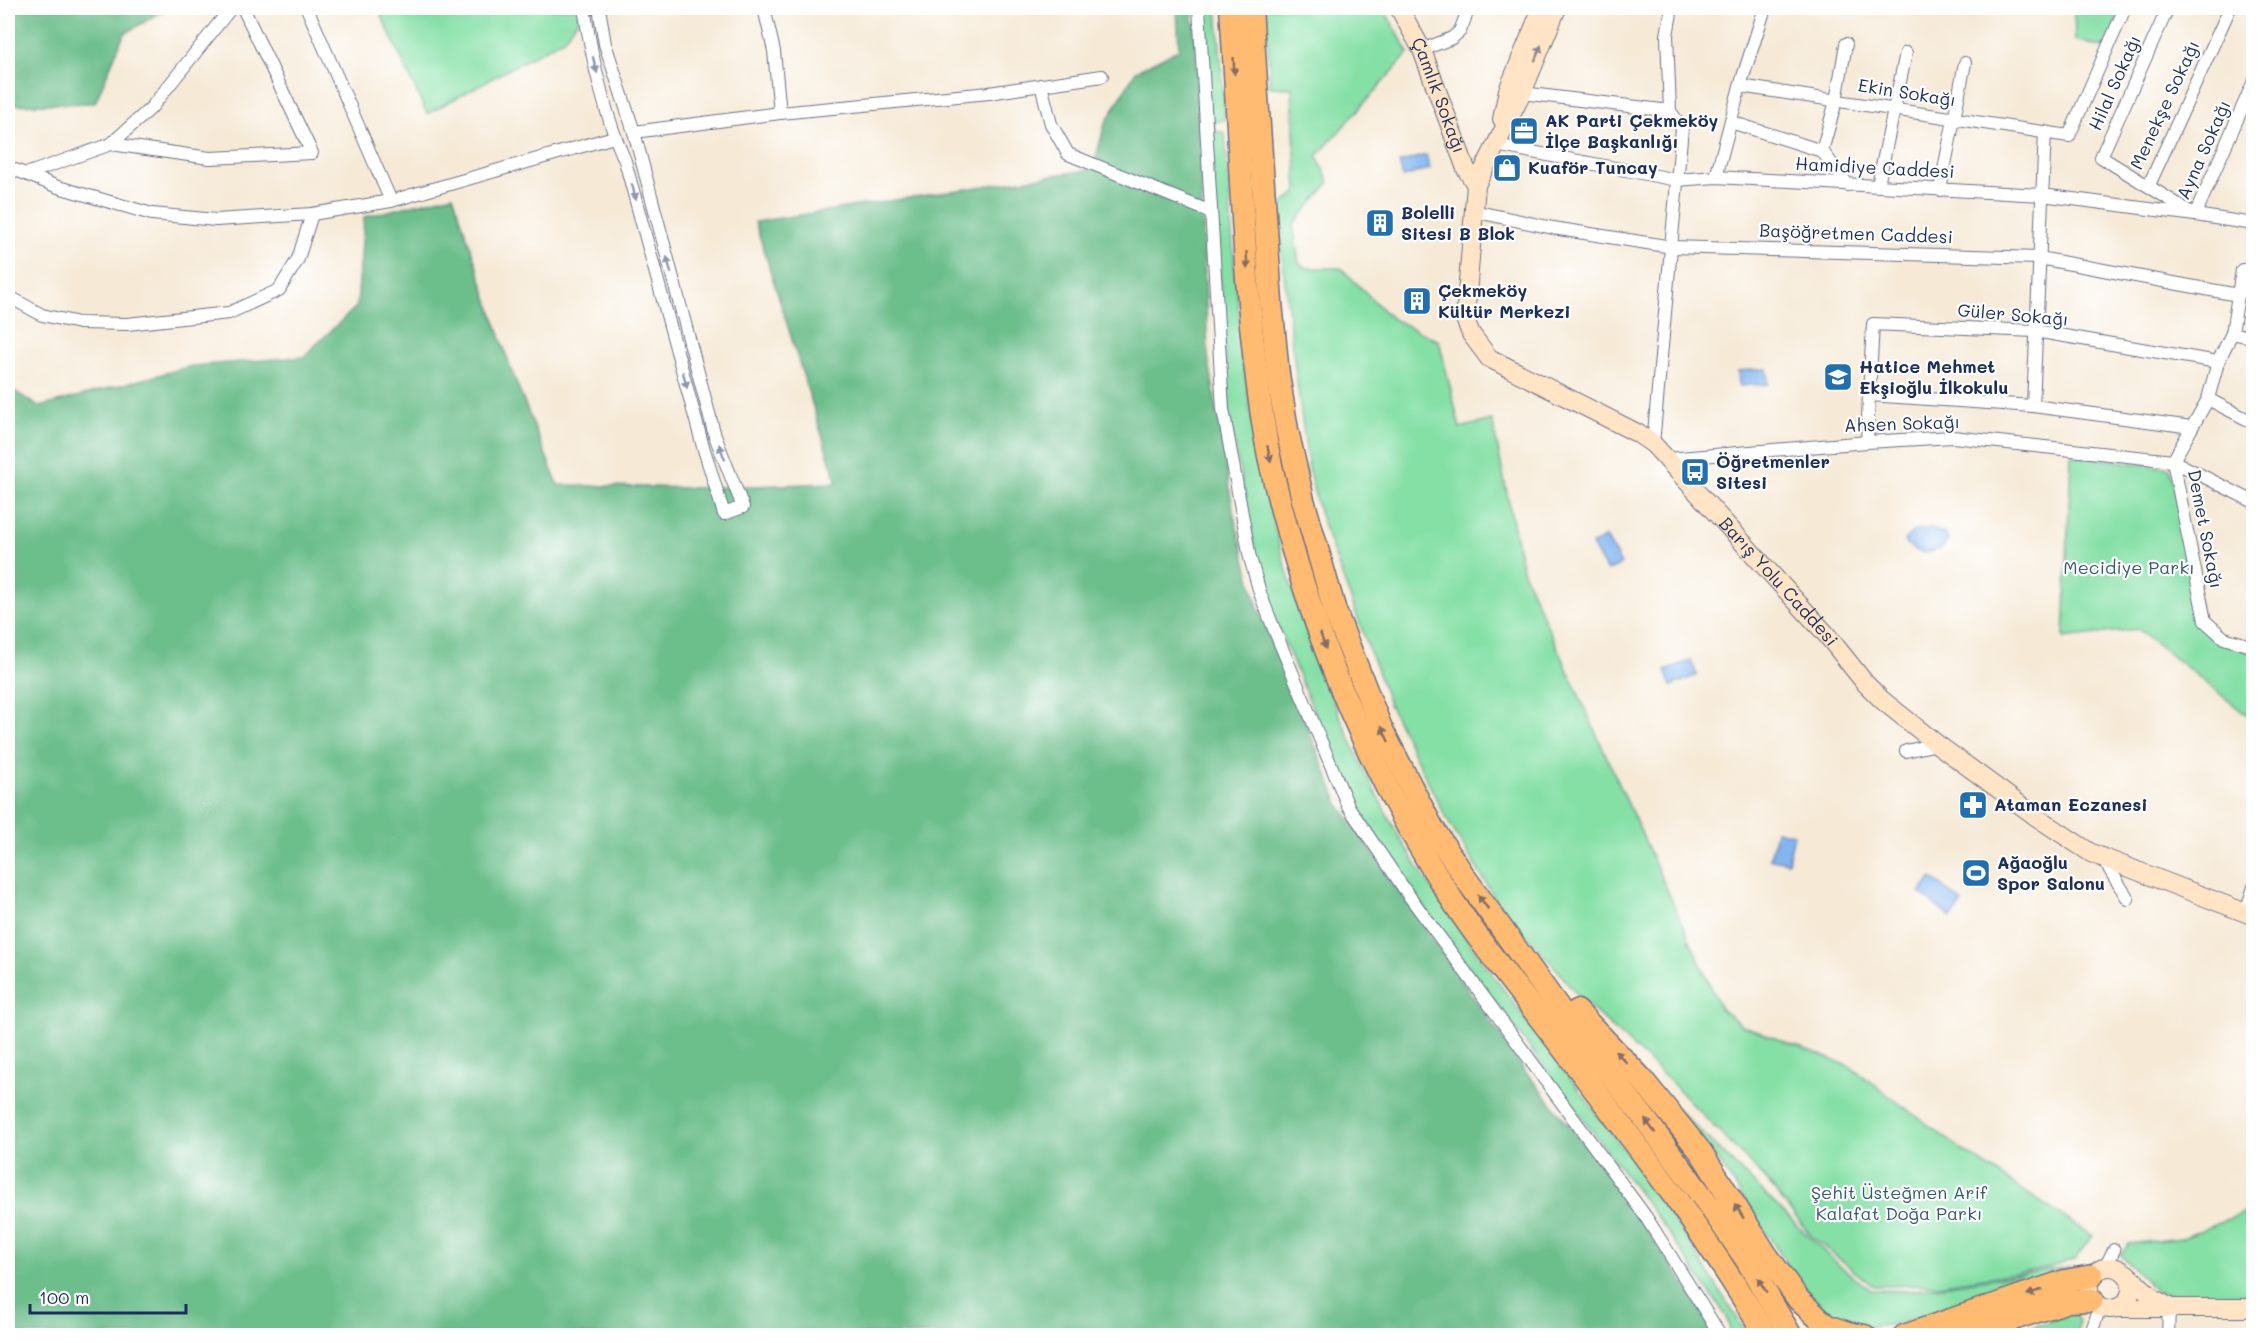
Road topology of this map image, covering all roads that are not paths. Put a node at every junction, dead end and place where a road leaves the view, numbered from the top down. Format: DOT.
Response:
graph roads {
  1 [pos="231,8"];
  2 [pos="243,8"];
  3 [pos="307,8"];
  4 [pos="584,8"];
  5 [pos="599,8"];
  6 [pos="764,8"];
  7 [pos="1199,8"];
  8 [pos="1230,8"];
  9 [pos="1251,8"];
  10 [pos="1399,8"];
  11 [pos="1470,8"];
  12 [pos="1542,8"];
  13 [pos="1557,8"];
  14 [pos="1672,8"];
  15 [pos="1766,8"];
  16 [pos="2124,8"];
  17 [pos="2168,8"];
  18 [pos="2230,8"];
  19 [pos="1846,44"];
  20 [pos="1422,50"];
  21 [pos="1906,53"];
  22 [pos="1965,63"];
  23 [pos="1102,76"];
  24 [pos="2253,81"];
  25 [pos="1041,85"];
  26 [pos="1740,86"];
  27 [pos="1522,93"];
  28 [pos="1836,101"];
  29 [pos="1894,110"];
  30 [pos="1670,111"];
  31 [pos="780,113"];
  32 [pos="1954,119"];
  33 [pos="1731,122"];
  34 [pos="634,132"];
  35 [pos="2045,132"];
  36 [pos="614,137"];
  37 [pos="111,144"];
  38 [pos="1496,144"];
  39 [pos="1822,151"];
  40 [pos="8,167"];
  41 [pos="26,174"];
  42 [pos="1716,177"];
  43 [pos="1677,180"];
  44 [pos="1848,184"];
  45 [pos="1476,185"];
  46 [pos="1878,185"];
  47 [pos="2148,185"];
  48 [pos="1941,190"];
  49 [pos="2042,195"];
  50 [pos="391,201"];
  51 [pos="1473,211"];
  52 [pos="1211,212"];
  53 [pos="312,214"];
  54 [pos="2195,214"];
  55 [pos="2253,224"];
  56 [pos="1672,247"];
  57 [pos="2039,258"];
  58 [pos="2253,271"];
  59 [pos="2238,295"];
  60 [pos="8,296"];
  61 [pos="2036,331"];
  62 [pos="2232,333"];
  63 [pos="2253,338"];
  64 [pos="2218,362"];
  65 [pos="1869,395"];
  66 [pos="2208,399"];
  67 [pos="2033,406"];
  68 [pos="2253,423"];
  69 [pos="2192,427"];
  70 [pos="1867,442"];
  71 [pos="1653,444"];
  72 [pos="1668,459"];
  73 [pos="2174,461"];
  74 [pos="2253,502"];
  75 [pos="2253,647"];
  76 [pos="1937,744"];
  77 [pos="1906,751"];
  78 [pos="2102,857"];
  79 [pos="2253,887"];
  80 [pos="2128,899"];
  81 [pos="2250,914"];
  82 [pos="1505,933"];
  83 [pos="2114,1250"];
  84 [pos="2098,1271"];
  85 [pos="2125,1273"];
  86 [pos="2103,1305"];
  87 [pos="2169,1307"];
  88 [pos="2253,1308"];
  89 [pos="1965,1325"];
  90 [pos="1721,1335"];
  91 [pos="1766,1335"];
  92 [pos="1791,1335"];
  93 [pos="1865,1335"];
  94 [pos="1883,1335"];
  95 [pos="1904,1335"];
  96 [pos="2090,1335"];
  97 [pos="2168,1335"];
  1 -- 37 [label="street"];
  2 -- 37 [label="street"];
  3 -- 50 [label="street"];
  4 -- 36 [label="street, one-way"];
  5 -- 34 [label="street"];
  6 -- 31 [label="street"];
  7 -- 52 [label="street"];
  8 -- 91 [label="highway, one-way"];
  82 -- 9 [label="highway, one-way"];
  10 -- 20 [label="main road, Çamlık Sokağı"];
  11 -- 20 [label="street"];
  12 -- 38 [label="main road"];
  27 -- 13 [label="main road, one-way"];
  14 -- 30 [label="street"];
  15 -- 26 [label="street"];
  16 -- 35 [label="street, Ekin Sokağı"];
  17 -- 47 [label="street, Hilal Sokağı"];
  18 -- 47 [label="street, Menekşe Sokağı"];
  19 -- 28 [label="street"];
  20 -- 45 [label="main road, Çamlık Sokağı"];
  21 -- 29 [label="street"];
  22 -- 32 [label="street"];
  23 -- 25 [label="street"];
  24 -- 54 [label="street, Ayna Sokağı"];
  25 -- 31 [label="street"];
  25 -- 52 [label="street"];
  26 -- 28 [label="street, Ekin Sokağı"];
  26 -- 33 [label="street"];
  27 -- 30 [label="street"];
  27 -- 38 [label="main road"];
  28 -- 29 [label="street, Ekin Sokağı"];
  28 -- 39 [label="street"];
  29 -- 32 [label="street, Ekin Sokağı"];
  29 -- 46 [label="street"];
  30 -- 43 [label="street"];
  31 -- 34 [label="street"];
  32 -- 35 [label="street, Ekin Sokağı"];
  32 -- 48 [label="street"];
  33 -- 39 [label="street"];
  33 -- 42 [label="street"];
  34 -- 36 [label="street"];
  36 -- 34 [label="street, one-way"];
  35 -- 49 [label="street"];
  36 -- 50 [label="street"];
  37 -- 41 [label="street"];
  38 -- 43 [label="street, Hamidiye Caddesi"];
  38 -- 45 [label="main road"];
  39 -- 44 [label="street"];
  40 -- 41 [label="street"];
  41 -- 53 [label="street"];
  42 -- 43 [label="street, Hamidiye Caddesi"];
  42 -- 44 [label="street, Hamidiye Caddesi"];
  43 -- 56 [label="street"];
  44 -- 46 [label="street, Hamidiye Caddesi"];
  45 -- 51 [label="main road"];
  46 -- 48 [label="street, Hamidiye Caddesi"];
  47 -- 54 [label="street, Ayna Sokağı"];
  48 -- 49 [label="street, Hamidiye Caddesi"];
  49 -- 54 [label="street, Hamidiye Caddesi"];
  49 -- 57 [label="street"];
  50 -- 53 [label="street"];
  51 -- 56 [label="street, Başöğretmen Caddesi"];
  51 -- 71 [label="main road, Barış Yolu Caddesi"];
  52 -- 90 [label="street"];
  53 -- 60 [label="street"];
  54 -- 55 [label="street, Hamidiye Caddesi"];
  56 -- 57 [label="street, Başöğretmen Caddesi"];
  56 -- 71 [label="street"];
  57 -- 59 [label="street, Başöğretmen Caddesi"];
  57 -- 61 [label="street"];
  58 -- 59 [label="street, Demet Sokağı"];
  59 -- 62 [label="street, Demet Sokağı"];
  61 -- 64 [label="street, Güler Sokağı"];
  61 -- 65 [label="street, Güler Sokağı"];
  61 -- 67 [label="street"];
  62 -- 63 [label="street"];
  62 -- 64 [label="street, Demet Sokağı"];
  64 -- 66 [label="street, Demet Sokağı"];
  65 -- 67 [label="street"];
  65 -- 70 [label="street"];
  66 -- 68 [label="street"];
  66 -- 69 [label="street, Demet Sokağı"];
  67 -- 69 [label="street"];
  69 -- 73 [label="street, Demet Sokağı"];
  70 -- 72 [label="street, Ahsen Sokağı"];
  70 -- 73 [label="street, Ahsen Sokağı"];
  71 -- 72 [label="main road, Barış Yolu Caddesi"];
  72 -- 76 [label="main road, Barış Yolu Caddesi"];
  73 -- 74 [label="street"];
  73 -- 75 [label="street, Demet Sokağı"];
  76 -- 77 [label="street"];
  76 -- 78 [label="main road, Barış Yolu Caddesi"];
  78 -- 80 [label="street"];
  78 -- 81 [label="main road, Barış Yolu Caddesi"];
  79 -- 81 [label="street"];
  92 -- 82 [label="highway, one-way"];
  93 -- 82 [label="highway, one-way"];
  83 -- 84 [label="street"];
  84 -- 85 [label="main road"];
  84 -- 86 [label="main road"];
  84 -- 89 [label="highway, one-way"];
  85 -- 86 [label="main road"];
  85 -- 87 [label="main road"];
  86 -- 87 [label="main road"];
  86 -- 89 [label="highway"];
  86 -- 96 [label="street"];
  87 -- 88 [label="main road"];
  87 -- 97 [label="street"];
  89 -- 94 [label="highway"];
  89 -- 95 [label="highway"];
}
